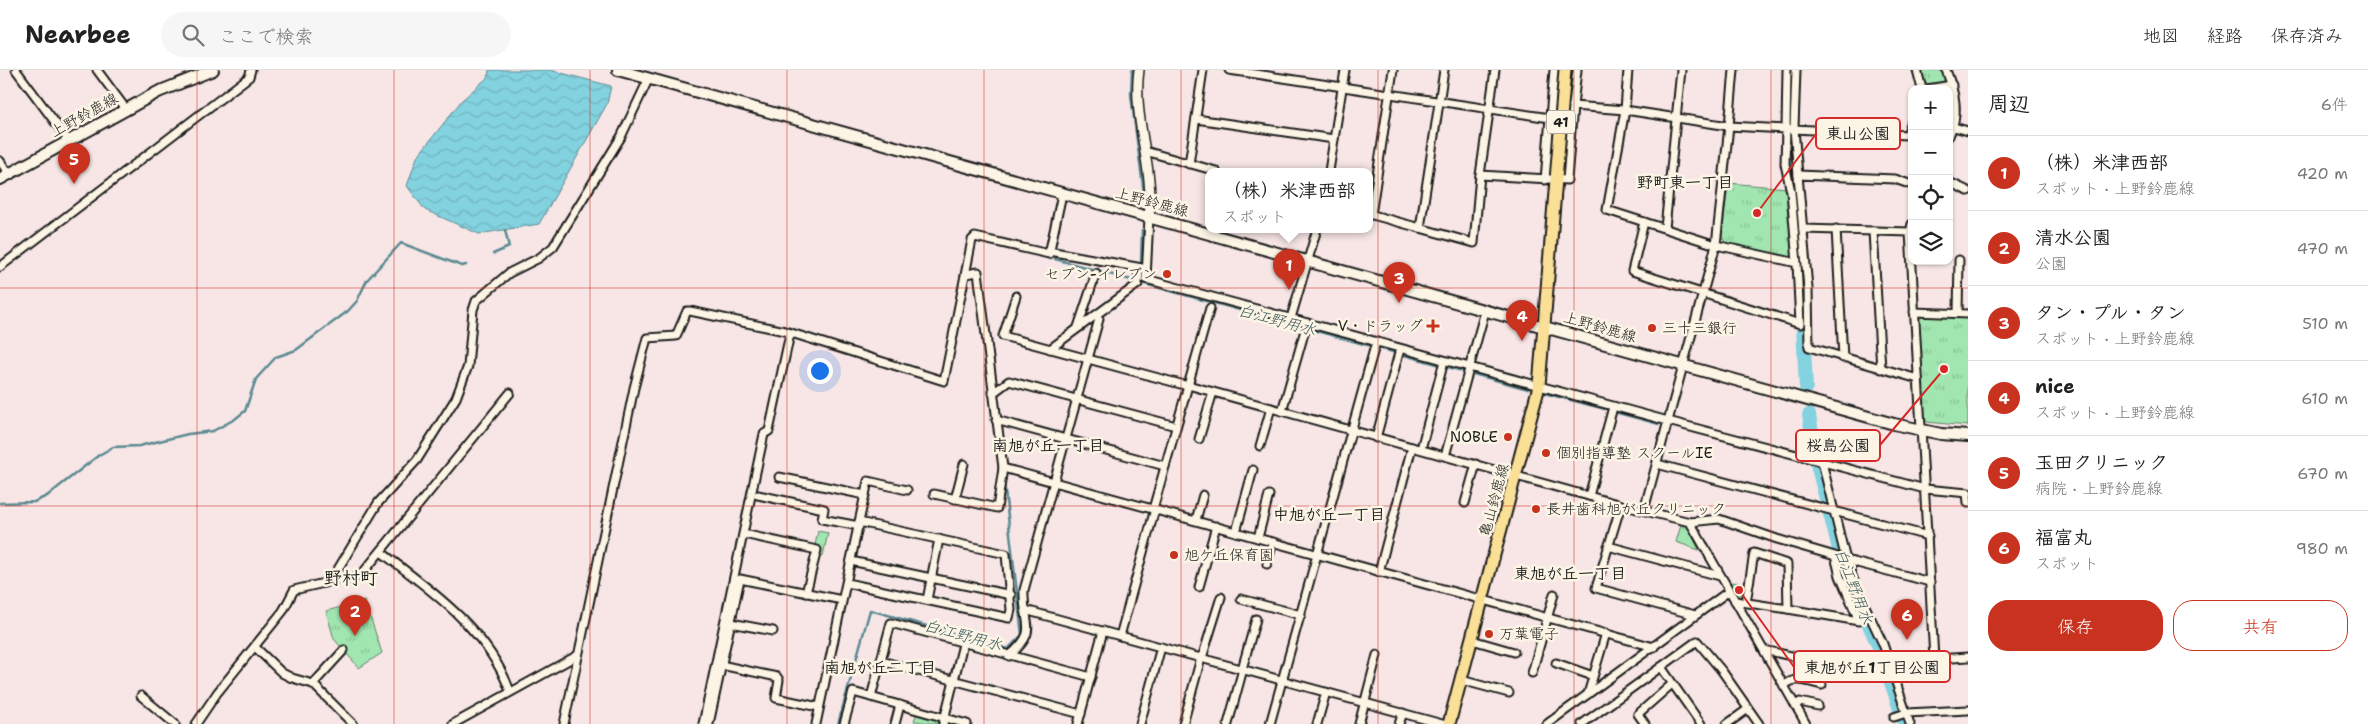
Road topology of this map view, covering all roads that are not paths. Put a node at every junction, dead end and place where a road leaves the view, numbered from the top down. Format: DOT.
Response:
graph roads {
  1 [pos="16,70"];
  2 [pos="97,70"];
  3 [pos="213,70"];
  4 [pos="251,70"];
  5 [pos="618,70"];
  6 [pos="1139,70"];
  7 [pos="1204,70"];
  8 [pos="1229,70"];
  9 [pos="1345,70"];
  10 [pos="1393,70"];
  11 [pos="1444,70"];
  12 [pos="1495,70"];
  13 [pos="1554,70"];
  14 [pos="1565,70"];
  15 [pos="1576,70"];
  16 [pos="1628,70"];
  17 [pos="1681,70"];
  18 [pos="1734,70"];
  19 [pos="1787,70"];
  20 [pos="1796,70"];
  21 [pos="1917,70"];
  22 [pos="1946,70"];
  23 [pos="649,78"];
  24 [pos="1921,85"];
  25 [pos="1952,85"];
  26 [pos="1342,87"];
  27 [pos="1953,92"];
  28 [pos="1389,94"];
  29 [pos="1439,102"];
  30 [pos="1574,106"];
  31 [pos="126,109"];
  32 [pos="1489,109"];
  33 [pos="1625,110"];
  34 [pos="1550,118"];
  35 [pos="1677,118"];
  36 [pos="1196,119"];
  37 [pos="1729,126"];
  38 [pos="1954,127"];
  39 [pos="1790,129"];
  40 [pos="1909,130"];
  41 [pos="1952,130"];
  42 [pos="1968,132"];
  43 [pos="1334,139"];
  44 [pos="69,141"];
  45 [pos="1145,151"];
  46 [pos="0,162"];
  47 [pos="1188,164"];
  48 [pos="1205,168"];
  49 [pos="1329,168"];
  50 [pos="1480,175"];
  51 [pos="1794,175"];
  52 [pos="4,176"];
  53 [pos="1552,178"];
  54 [pos="1908,184"];
  55 [pos="1953,184"];
  56 [pos="1968,191"];
  57 [pos="1062,194"];
  58 [pos="1373,196"];
  59 [pos="1373,216"];
  60 [pos="1149,217"];
  61 [pos="1644,222"];
  62 [pos="1420,228"];
  63 [pos="1665,228"];
  64 [pos="1908,228"];
  65 [pos="1803,229"];
  66 [pos="1836,229"];
  67 [pos="1873,231"];
  68 [pos="1205,232"];
  69 [pos="1207,233"];
  70 [pos="1316,233"];
  71 [pos="1716,245"];
  72 [pos="1049,251"];
  73 [pos="1959,260"];
  74 [pos="1308,261"];
  75 [pos="1797,263"];
  76 [pos="1912,265"];
  77 [pos="0,267"];
  78 [pos="1143,268"];
  79 [pos="1096,273"];
  80 [pos="966,274"];
  81 [pos="1702,294"];
  82 [pos="1016,296"];
  83 [pos="1210,308"];
  84 [pos="1485,311"];
  85 [pos="1914,312"];
  86 [pos="1958,313"];
  87 [pos="1968,314"];
  88 [pos="1096,315"];
  89 [pos="1291,318"];
  90 [pos="1306,326"];
  91 [pos="1078,328"];
  92 [pos="1544,328"];
  93 [pos="790,334"];
  94 [pos="1375,345"];
  95 [pos="1050,349"];
  96 [pos="1399,352"];
  97 [pos="1088,358"];
  98 [pos="1843,358"];
  99 [pos="1443,364"];
  100 [pos="1682,366"];
  101 [pos="1881,369"];
  102 [pos="1468,371"];
  103 [pos="1918,379"];
  104 [pos="1188,386"];
  105 [pos="1540,386"];
  106 [pos="1212,392"];
  107 [pos="510,393"];
  108 [pos="993,393"];
  109 [pos="1077,399"];
  110 [pos="1613,407"];
  111 [pos="1271,408"];
  112 [pos="1282,411"];
  113 [pos="996,420"];
  114 [pos="1668,421"];
  115 [pos="1176,426"];
  116 [pos="1351,431"];
  117 [pos="1922,431"];
  118 [pos="1968,436"];
  119 [pos="1376,438"];
  120 [pos="1199,439"];
  121 [pos="1065,440"];
  122 [pos="1260,446"];
  123 [pos="1412,447"];
  124 [pos="1421,449"];
  125 [pos="1445,456"];
  126 [pos="1818,461"];
  127 [pos="964,464"];
  128 [pos="1476,464"];
  129 [pos="1657,464"];
  130 [pos="1165,466"];
  131 [pos="1254,470"];
  132 [pos="1003,471"];
  133 [pos="1516,476"];
  134 [pos="779,477"];
  135 [pos="1053,481"];
  136 [pos="1925,489"];
  137 [pos="907,490"];
  138 [pos="1968,493"];
  139 [pos="934,494"];
  140 [pos="758,495"];
  141 [pos="865,495"];
  142 [pos="1203,495"];
  143 [pos="1269,495"];
  144 [pos="1589,496"];
  145 [pos="955,498"];
  146 [pos="1465,503"];
  147 [pos="1968,504"];
  148 [pos="1621,505"];
  149 [pos="1154,509"];
  150 [pos="1644,510"];
  151 [pos="1832,510"];
  152 [pos="1196,520"];
  153 [pos="1690,522"];
  154 [pos="859,524"];
  155 [pos="1216,526"];
  156 [pos="1236,532"];
  157 [pos="748,535"];
  158 [pos="1928,536"];
  159 [pos="1258,538"];
  160 [pos="939,539"];
  161 [pos="1273,542"];
  162 [pos="1608,546"];
  163 [pos="381,552"];
  164 [pos="1318,554"];
  165 [pos="1846,560"];
  166 [pos="851,561"];
  167 [pos="1267,564"];
  168 [pos="1379,572"];
  169 [pos="1720,576"];
  170 [pos="932,578"];
  171 [pos="332,579"];
  172 [pos="1930,582"];
  173 [pos="846,583"];
  174 [pos="1199,587"];
  175 [pos="1729,591"];
  176 [pos="806,593"];
  177 [pos="1554,594"];
  178 [pos="1011,595"];
  179 [pos="1221,597"];
  180 [pos="1241,599"];
  181 [pos="842,600"];
  182 [pos="927,600"];
  183 [pos="1483,600"];
  184 [pos="1735,601"];
  185 [pos="1746,603"];
  186 [pos="1024,608"];
  187 [pos="1788,609"];
  188 [pos="1011,610"];
  189 [pos="1301,615"];
  190 [pos="1694,615"];
  191 [pos="1548,618"];
  192 [pos="1256,619"];
  193 [pos="731,623"];
  194 [pos="1103,631"];
  195 [pos="774,632"];
  196 [pos="1606,633"];
  197 [pos="1120,636"];
  198 [pos="1472,640"];
  199 [pos="963,644"];
  200 [pos="255,647"];
  201 [pos="1654,647"];
  202 [pos="1161,648"];
  203 [pos="344,650"];
  204 [pos="1764,650"];
  205 [pos="1514,652"];
  206 [pos="578,655"];
  207 [pos="1377,655"];
  208 [pos="1009,656"];
  209 [pos="1968,657"];
  210 [pos="1202,658"];
  211 [pos="1934,659"];
  212 [pos="881,661"];
  213 [pos="1889,662"];
  214 [pos="1556,663"];
  215 [pos="1828,664"];
  216 [pos="721,665"];
  217 [pos="1661,667"];
  218 [pos="1242,669"];
  219 [pos="1532,673"];
  220 [pos="1593,676"];
  221 [pos="1091,677"];
  222 [pos="954,680"];
  223 [pos="1282,680"];
  224 [pos="1461,680"];
  225 [pos="314,684"];
  226 [pos="1672,684"];
  227 [pos="1822,685"];
  228 [pos="1784,686"];
  229 [pos="510,691"];
  230 [pos="1326,692"];
  231 [pos="1509,693"];
  232 [pos="1588,694"];
  233 [pos="141,696"];
  234 [pos="871,697"];
  235 [pos="1365,703"];
  236 [pos="900,705"];
  237 [pos="1795,705"];
  238 [pos="1818,706"];
  239 [pos="819,707"];
  240 [pos="1748,709"];
  241 [pos="1968,710"];
  242 [pos="1402,713"];
  243 [pos="1081,714"];
  244 [pos="1906,714"];
  245 [pos="1894,717"];
  246 [pos="943,721"];
  247 [pos="175,724"];
  248 [pos="196,724"];
  249 [pos="353,724"];
  250 [pos="453,724"];
  251 [pos="564,724"];
  252 [pos="702,724"];
  253 [pos="709,724"];
  254 [pos="816,724"];
  255 [pos="844,724"];
  256 [pos="895,724"];
  257 [pos="967,724"];
  258 [pos="1078,724"];
  259 [pos="1140,724"];
  260 [pos="1183,724"];
  261 [pos="1228,724"];
  262 [pos="1270,724"];
  263 [pos="1317,724"];
  264 [pos="1359,724"];
  265 [pos="1399,724"];
  266 [pos="1442,724"];
  267 [pos="1449,724"];
  268 [pos="1547,724"];
  269 [pos="1583,724"];
  270 [pos="1644,724"];
  271 [pos="1700,724"];
  272 [pos="1727,724"];
  273 [pos="1759,724"];
  274 [pos="1806,724"];
  275 [pos="1910,724"];
  1 -- 44 [label="street"];
  2 -- 31 [label="street"];
  3 -- 31 [label="main road, 上野鈴鹿線"];
  4 -- 77 [label="street"];
  5 -- 23 [label="main road, 上野鈴鹿線"];
  6 -- 45 [label="street"];
  7 -- 36 [label="street"];
  8 -- 26 [label="street"];
  9 -- 26 [label="street"];
  10 -- 28 [label="street"];
  11 -- 29 [label="street"];
  12 -- 32 [label="street"];
  13 -- 34 [label="street"];
  14 -- 53 [label="main road, 亀山鈴鹿線 / 41"];
  15 -- 30 [label="street"];
  16 -- 33 [label="street"];
  17 -- 35 [label="street"];
  18 -- 37 [label="street"];
  19 -- 39 [label="street"];
  20 -- 39 [label="street"];
  21 -- 24 [label="street"];
  22 -- 25 [label="street"];
  23 -- 57 [label="main road, 上野鈴鹿線"];
  23 -- 171 [label="street"];
  26 -- 28 [label="street"];
  26 -- 43 [label="street"];
  27 -- 38 [label="street"];
  28 -- 29 [label="street"];
  28 -- 58 [label="street"];
  29 -- 32 [label="street"];
  29 -- 62 [label="street"];
  30 -- 33 [label="street"];
  30 -- 53 [label="street"];
  31 -- 44 [label="main road, 上野鈴鹿線"];
  32 -- 34 [label="street"];
  32 -- 50 [label="street"];
  33 -- 35 [label="street"];
  33 -- 61 [label="street"];
  34 -- 53 [label="street"];
  35 -- 37 [label="street"];
  35 -- 63 [label="street"];
  36 -- 43 [label="street"];
  36 -- 47 [label="street"];
  37 -- 39 [label="street"];
  37 -- 71 [label="street"];
  38 -- 41 [label="street"];
  38 -- 42 [label="street"];
  39 -- 40 [label="street"];
  39 -- 51 [label="street"];
  39 -- 51 [label="street"];
  43 -- 49 [label="street"];
  44 -- 52 [label="main road, 上野鈴鹿線"];
  45 -- 47 [label="street"];
  45 -- 60 [label="street"];
  46 -- 52 [label="street"];
  47 -- 48 [label="street"];
  50 -- 53 [label="street"];
  50 -- 62 [label="street"];
  51 -- 54 [label="street"];
  51 -- 65 [label="street"];
  51 -- 75 [label="street"];
  53 -- 92 [label="main road, 亀山鈴鹿線 / 41"];
  55 -- 56 [label="street"];
  57 -- 60 [label="main road, 上野鈴鹿線"];
  57 -- 72 [label="street"];
  59 -- 62 [label="street"];
  60 -- 68 [label="main road, 上野鈴鹿線"];
  60 -- 78 [label="street"];
  61 -- 63 [label="street"];
  61 -- 81 [label="street"];
  63 -- 71 [label="street"];
  64 -- 67 [label="street"];
  65 -- 66 [label="street"];
  65 -- 98 [label="street"];
  66 -- 67 [label="street"];
  66 -- 98 [label="street"];
  67 -- 101 [label="street"];
  69 -- 74 [label="main road, 上野鈴鹿線"];
  70 -- 74 [label="street"];
  71 -- 75 [label="street"];
  71 -- 81 [label="street"];
  72 -- 78 [label="street"];
  72 -- 80 [label="street"];
  73 -- 86 [label="street"];
  74 -- 84 [label="main road, 上野鈴鹿線"];
  74 -- 89 [label="street"];
  75 -- 81 [label="street"];
  76 -- 85 [label="street"];
  78 -- 88 [label="street"];
  78 -- 89 [label="street"];
  79 -- 91 [label="street"];
  80 -- 93 [label="street"];
  80 -- 108 [label="street"];
  81 -- 100 [label="street"];
  82 -- 95 [label="street"];
  83 -- 104 [label="street"];
  84 -- 92 [label="main road, 上野鈴鹿線"];
  84 -- 102 [label="street"];
  85 -- 86 [label="street"];
  85 -- 103 [label="street"];
  86 -- 87 [label="street"];
  88 -- 91 [label="street"];
  88 -- 97 [label="street"];
  89 -- 90 [label="street"];
  90 -- 94 [label="street"];
  90 -- 112 [label="street"];
  91 -- 95 [label="street"];
  92 -- 100 [label="main road, 上野鈴鹿線"];
  92 -- 105 [label="main road, 亀山鈴鹿線 / 41"];
  93 -- 206 [label="street"];
  93 -- 252 [label="street"];
  94 -- 96 [label="street"];
  94 -- 116 [label="street"];
  95 -- 97 [label="street"];
  96 -- 99 [label="street"];
  96 -- 119 [label="street"];
  97 -- 104 [label="street"];
  97 -- 109 [label="street"];
  98 -- 101 [label="street"];
  99 -- 102 [label="street"];
  99 -- 124 [label="street"];
  100 -- 114 [label="street"];
  100 -- 117 [label="main road, 上野鈴鹿線"];
  101 -- 103 [label="street"];
  102 -- 105 [label="street"];
  102 -- 125 [label="street"];
  103 -- 117 [label="street"];
  104 -- 106 [label="street"];
  104 -- 115 [label="street"];
  105 -- 110 [label="street"];
  105 -- 133 [label="main road, 亀山鈴鹿線 / 41"];
  106 -- 111 [label="street"];
  106 -- 120 [label="street"];
  107 -- 163 [label="street"];
  108 -- 109 [label="street"];
  108 -- 113 [label="street"];
  109 -- 115 [label="street"];
  109 -- 121 [label="street"];
  110 -- 114 [label="street"];
  110 -- 144 [label="street"];
  111 -- 112 [label="street"];
  111 -- 122 [label="street"];
  112 -- 116 [label="street"];
  113 -- 121 [label="street"];
  113 -- 132 [label="street"];
  114 -- 126 [label="street"];
  114 -- 129 [label="street"];
  115 -- 130 [label="street"];
  116 -- 119 [label="street"];
  116 -- 164 [label="street"];
  117 -- 118 [label="main road, 上野鈴鹿線"];
  117 -- 136 [label="street"];
  119 -- 123 [label="street"];
  121 -- 130 [label="street"];
  121 -- 135 [label="street"];
  123 -- 124 [label="street"];
  123 -- 168 [label="street"];
  124 -- 125 [label="street"];
  125 -- 128 [label="street"];
  126 -- 136 [label="street"];
  126 -- 151 [label="street"];
  127 -- 145 [label="street"];
  128 -- 133 [label="street"];
  128 -- 146 [label="street"];
  129 -- 150 [label="street"];
  129 -- 151 [label="street"];
  130 -- 149 [label="street"];
  131 -- 156 [label="street"];
  132 -- 135 [label="street"];
  132 -- 145 [label="street"];
  133 -- 144 [label="street"];
  133 -- 183 [label="main road, 亀山鈴鹿線 / 41"];
  134 -- 141 [label="street"];
  135 -- 149 [label="street"];
  135 -- 186 [label="street"];
  136 -- 138 [label="street"];
  136 -- 158 [label="street"];
  137 -- 141 [label="street"];
  138 -- 147 [label="street"];
  139 -- 145 [label="street"];
  140 -- 154 [label="street"];
  141 -- 154 [label="street"];
  142 -- 152 [label="street"];
  143 -- 159 [label="street"];
  144 -- 148 [label="street"];
  148 -- 150 [label="street"];
  148 -- 162 [label="street"];
  149 -- 152 [label="street"];
  149 -- 197 [label="street"];
  150 -- 153 [label="street"];
  151 -- 158 [label="street"];
  151 -- 165 [label="street"];
  152 -- 155 [label="street"];
  153 -- 169 [label="street"];
  153 -- 187 [label="street"];
  154 -- 160 [label="street"];
  154 -- 166 [label="street"];
  155 -- 156 [label="street"];
  155 -- 174 [label="street"];
  156 -- 159 [label="street"];
  157 -- 176 [label="street"];
  158 -- 172 [label="street"];
  159 -- 161 [label="street"];
  160 -- 170 [label="street"];
  160 -- 178 [label="street"];
  161 -- 164 [label="street"];
  161 -- 167 [label="street"];
  162 -- 169 [label="street"];
  162 -- 190 [label="street"];
  163 -- 171 [label="street"];
  163 -- 229 [label="street"];
  164 -- 168 [label="street"];
  164 -- 189 [label="street"];
  165 -- 172 [label="street"];
  165 -- 213 [label="street"];
  166 -- 170 [label="street"];
  166 -- 173 [label="street"];
  168 -- 183 [label="street"];
  169 -- 175 [label="street"];
  170 -- 178 [label="street"];
  170 -- 182 [label="street"];
  171 -- 200 [label="street"];
  172 -- 211 [label="street"];
  173 -- 181 [label="street"];
  173 -- 182 [label="street"];
  175 -- 184 [label="street"];
  175 -- 190 [label="street"];
  176 -- 181 [label="street"];
  176 -- 193 [label="street"];
  177 -- 191 [label="street"];
  178 -- 188 [label="street"];
  179 -- 210 [label="street"];
  180 -- 189 [label="street"];
  181 -- 239 [label="street"];
  182 -- 188 [label="street"];
  183 -- 191 [label="street"];
  183 -- 198 [label="main road, 亀山鈴鹿線 / 41"];
  184 -- 185 [label="street"];
  184 -- 204 [label="street"];
  185 -- 187 [label="street"];
  185 -- 187 [label="street"];
  186 -- 188 [label="street"];
  186 -- 194 [label="street"];
  186 -- 208 [label="street"];
  189 -- 223 [label="street"];
  190 -- 201 [label="street"];
  191 -- 196 [label="street"];
  191 -- 219 [label="street"];
  192 -- 218 [label="street"];
  193 -- 195 [label="street"];
  193 -- 216 [label="street"];
  194 -- 197 [label="street"];
  194 -- 221 [label="street"];
  196 -- 201 [label="street"];
  196 -- 220 [label="street"];
  197 -- 202 [label="street"];
  198 -- 205 [label="street"];
  198 -- 224 [label="main road, 亀山鈴鹿線 / 41"];
  199 -- 208 [label="street"];
  199 -- 212 [label="street"];
  199 -- 222 [label="street"];
  200 -- 225 [label="street"];
  200 -- 248 [label="street"];
  201 -- 232 [label="street"];
  202 -- 210 [label="street"];
  202 -- 259 [label="street"];
  203 -- 225 [label="street"];
  204 -- 215 [label="street"];
  204 -- 228 [label="street"];
  206 -- 229 [label="street"];
  206 -- 251 [label="street"];
  207 -- 235 [label="street"];
  208 -- 221 [label="street"];
  209 -- 211 [label="street"];
  210 -- 218 [label="street"];
  210 -- 260 [label="street"];
  211 -- 213 [label="street"];
  212 -- 222 [label="street"];
  212 -- 234 [label="street"];
  213 -- 244 [label="street"];
  214 -- 220 [label="street"];
  216 -- 239 [label="street"];
  216 -- 253 [label="street"];
  217 -- 226 [label="street"];
  217 -- 240 [label="street"];
  217 -- 269 [label="street"];
  218 -- 223 [label="street"];
  218 -- 261 [label="street"];
  220 -- 232 [label="street"];
  221 -- 243 [label="street"];
  222 -- 243 [label="street"];
  222 -- 246 [label="street"];
  223 -- 230 [label="street"];
  223 -- 262 [label="street"];
  224 -- 231 [label="street"];
  224 -- 267 [label="main road, 亀山鈴鹿線 / 41"];
  225 -- 249 [label="street"];
  226 -- 270 [label="street"];
  226 -- 271 [label="street"];
  227 -- 228 [label="street"];
  228 -- 237 [label="street"];
  229 -- 250 [label="street"];
  230 -- 235 [label="street"];
  230 -- 263 [label="street"];
  232 -- 268 [label="street"];
  233 -- 247 [label="street"];
  234 -- 236 [label="street"];
  234 -- 255 [label="street"];
  235 -- 242 [label="street"];
  235 -- 264 [label="street"];
  236 -- 246 [label="street"];
  236 -- 256 [label="street"];
  237 -- 238 [label="street"];
  237 -- 274 [label="street"];
  239 -- 254 [label="street"];
  240 -- 272 [label="street"];
  240 -- 273 [label="street"];
  241 -- 244 [label="street"];
  242 -- 265 [label="street"];
  242 -- 266 [label="street"];
  243 -- 258 [label="street"];
  244 -- 245 [label="street"];
  244 -- 275 [label="street"];
  246 -- 257 [label="street"];
}
